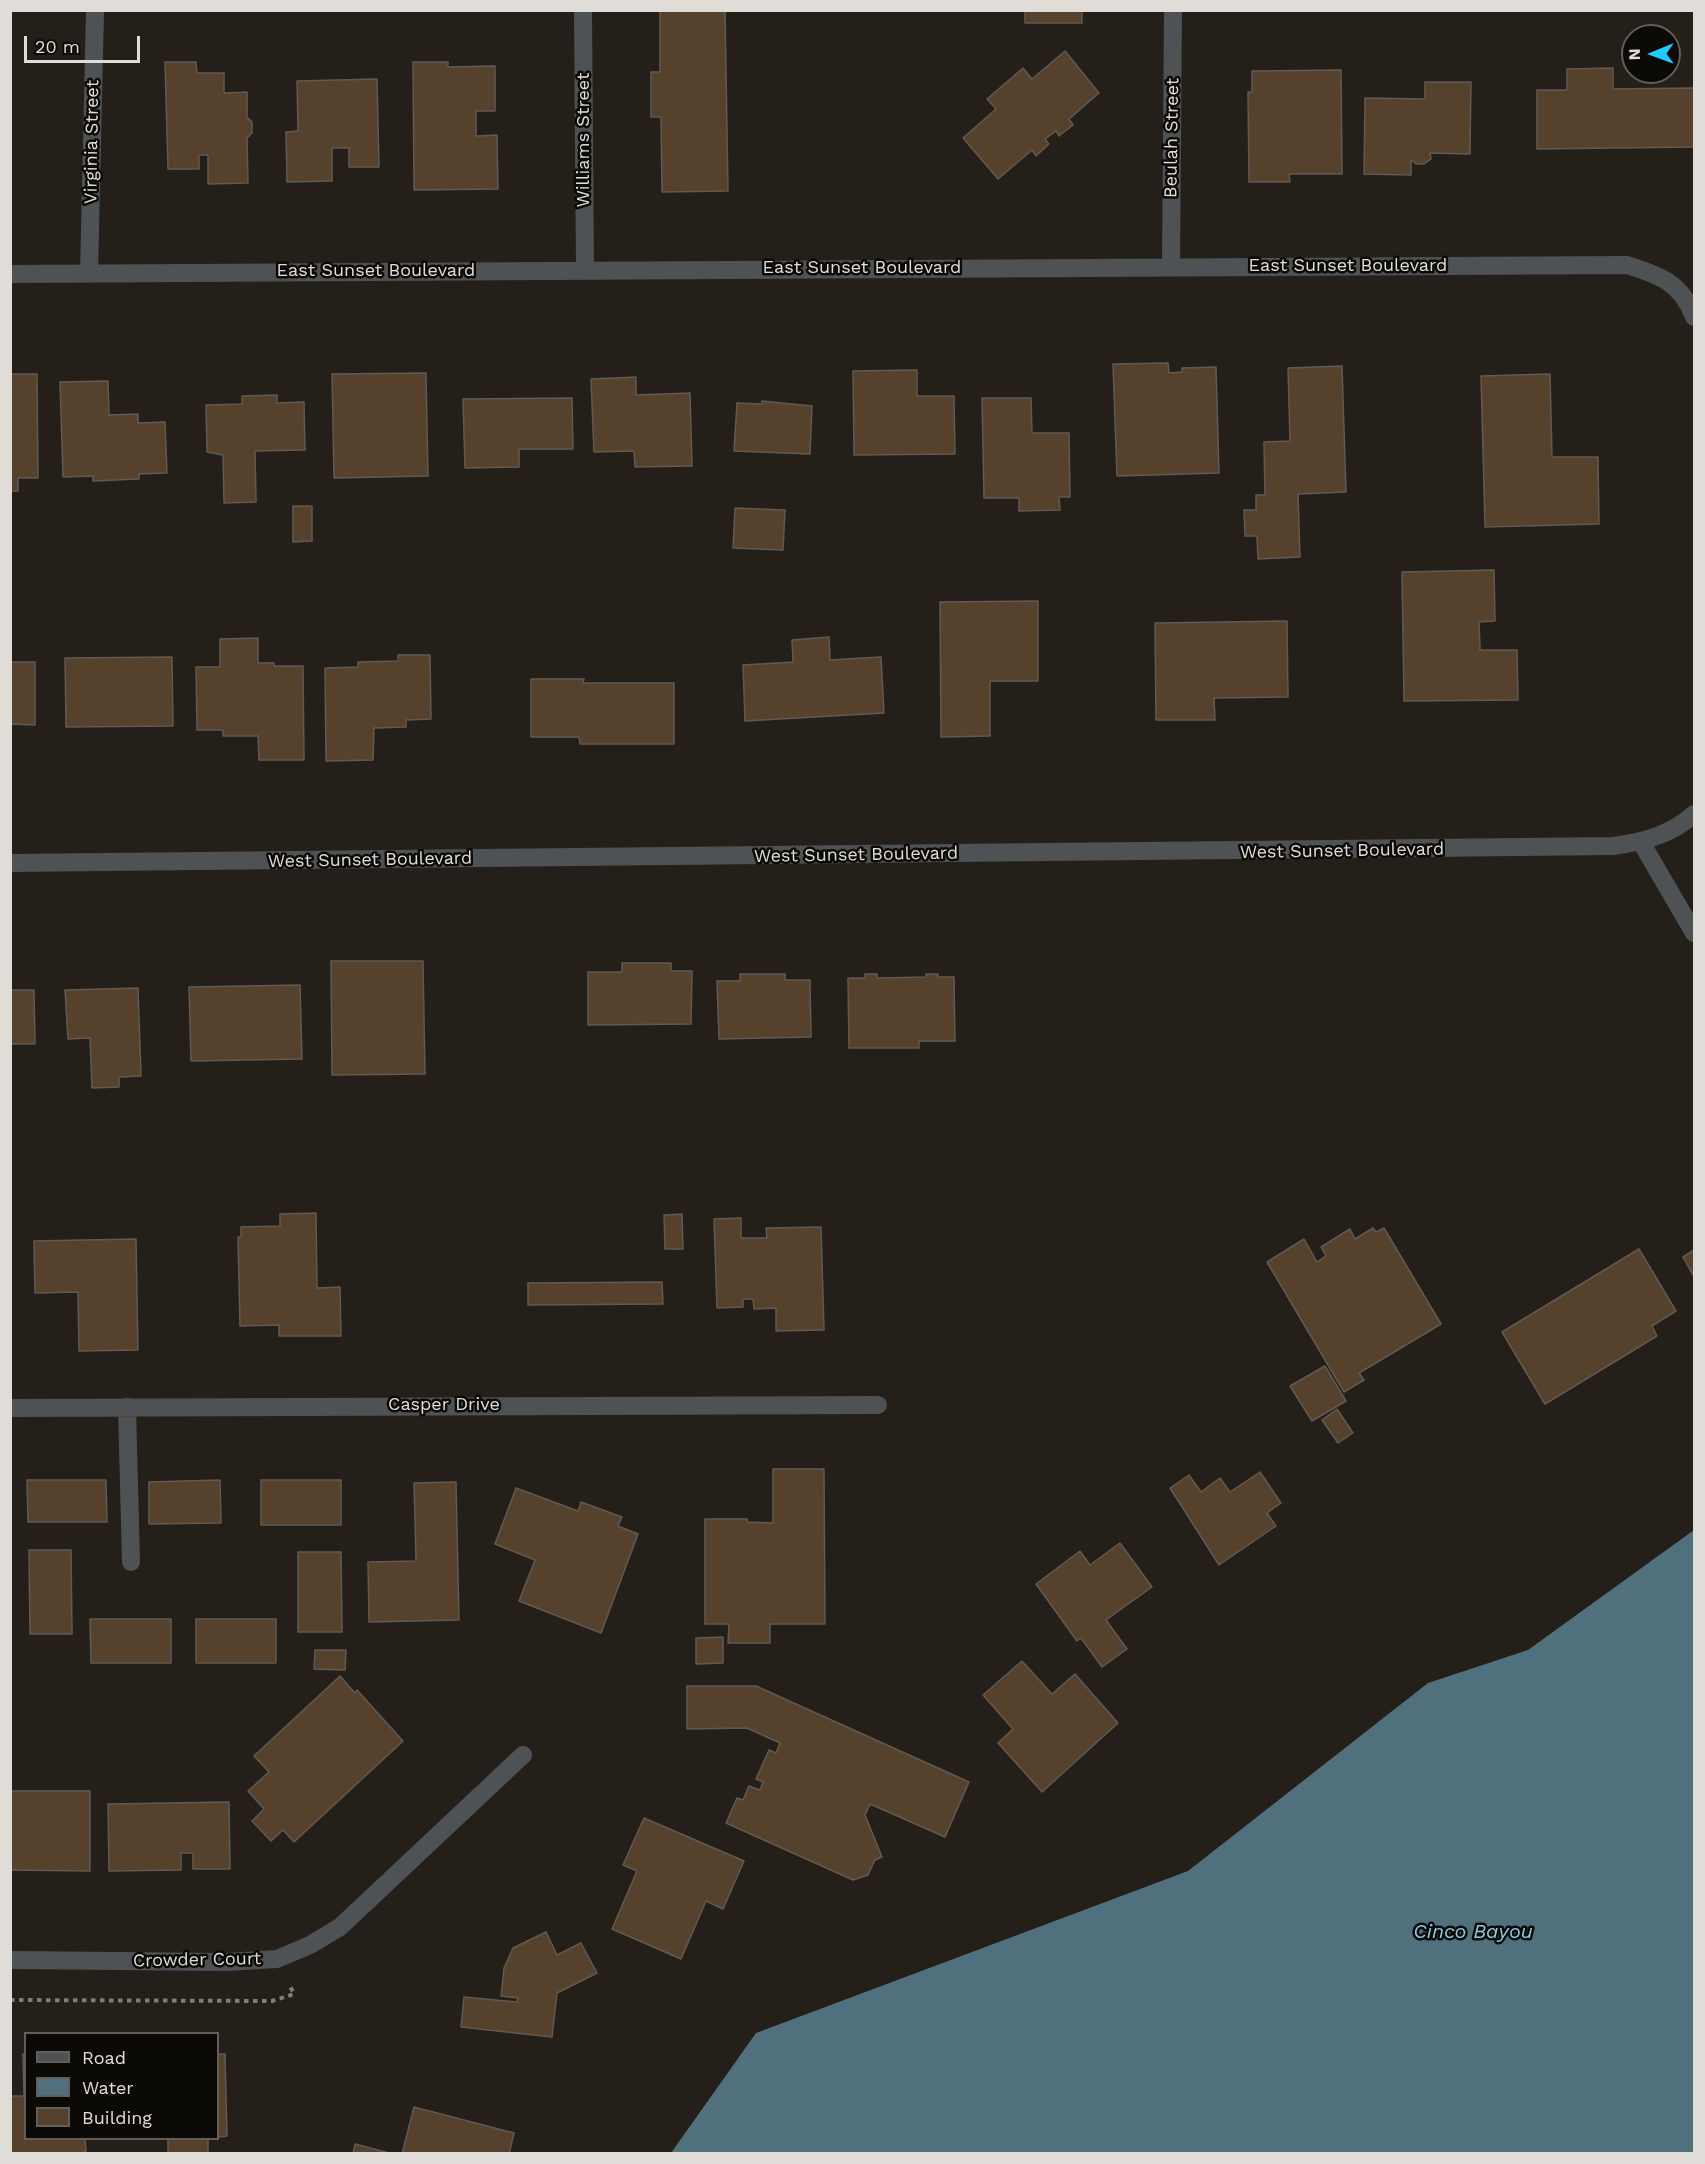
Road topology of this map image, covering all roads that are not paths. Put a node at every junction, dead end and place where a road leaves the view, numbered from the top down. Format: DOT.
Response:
graph roads {
  1 [pos="94,10"];
  2 [pos="583,10"];
  3 [pos="1173,10"];
  4 [pos="1171,267"];
  5 [pos="585,270"];
  6 [pos="10,274"];
  7 [pos="89,274"];
  8 [pos="1694,315"];
  9 [pos="1695,814"];
  10 [pos="1641,842"];
  11 [pos="10,863"];
  12 [pos="1695,933"];
  13 [pos="878,1405"];
  14 [pos="128,1407"];
  15 [pos="10,1408"];
  16 [pos="131,1562"];
  17 [pos="523,1755"];
  18 [pos="10,1960"];
  1 -- 7 [label="street, Virginia Street"];
  2 -- 5 [label="street, Williams Street"];
  3 -- 4 [label="street, Beulah Street"];
  4 -- 5 [label="street, East Sunset Boulevard"];
  4 -- 8 [label="street, East Sunset Boulevard"];
  5 -- 7 [label="street, East Sunset Boulevard"];
  6 -- 7 [label="street, East Sunset Boulevard"];
  9 -- 10 [label="street, West Sunset Boulevard"];
  10 -- 11 [label="street, West Sunset Boulevard"];
  10 -- 12 [label="street"];
  13 -- 14 [label="street, Casper Drive"];
  14 -- 15 [label="street, Casper Drive"];
  14 -- 16 [label="street"];
  17 -- 18 [label="street, Crowder Court"];
}
